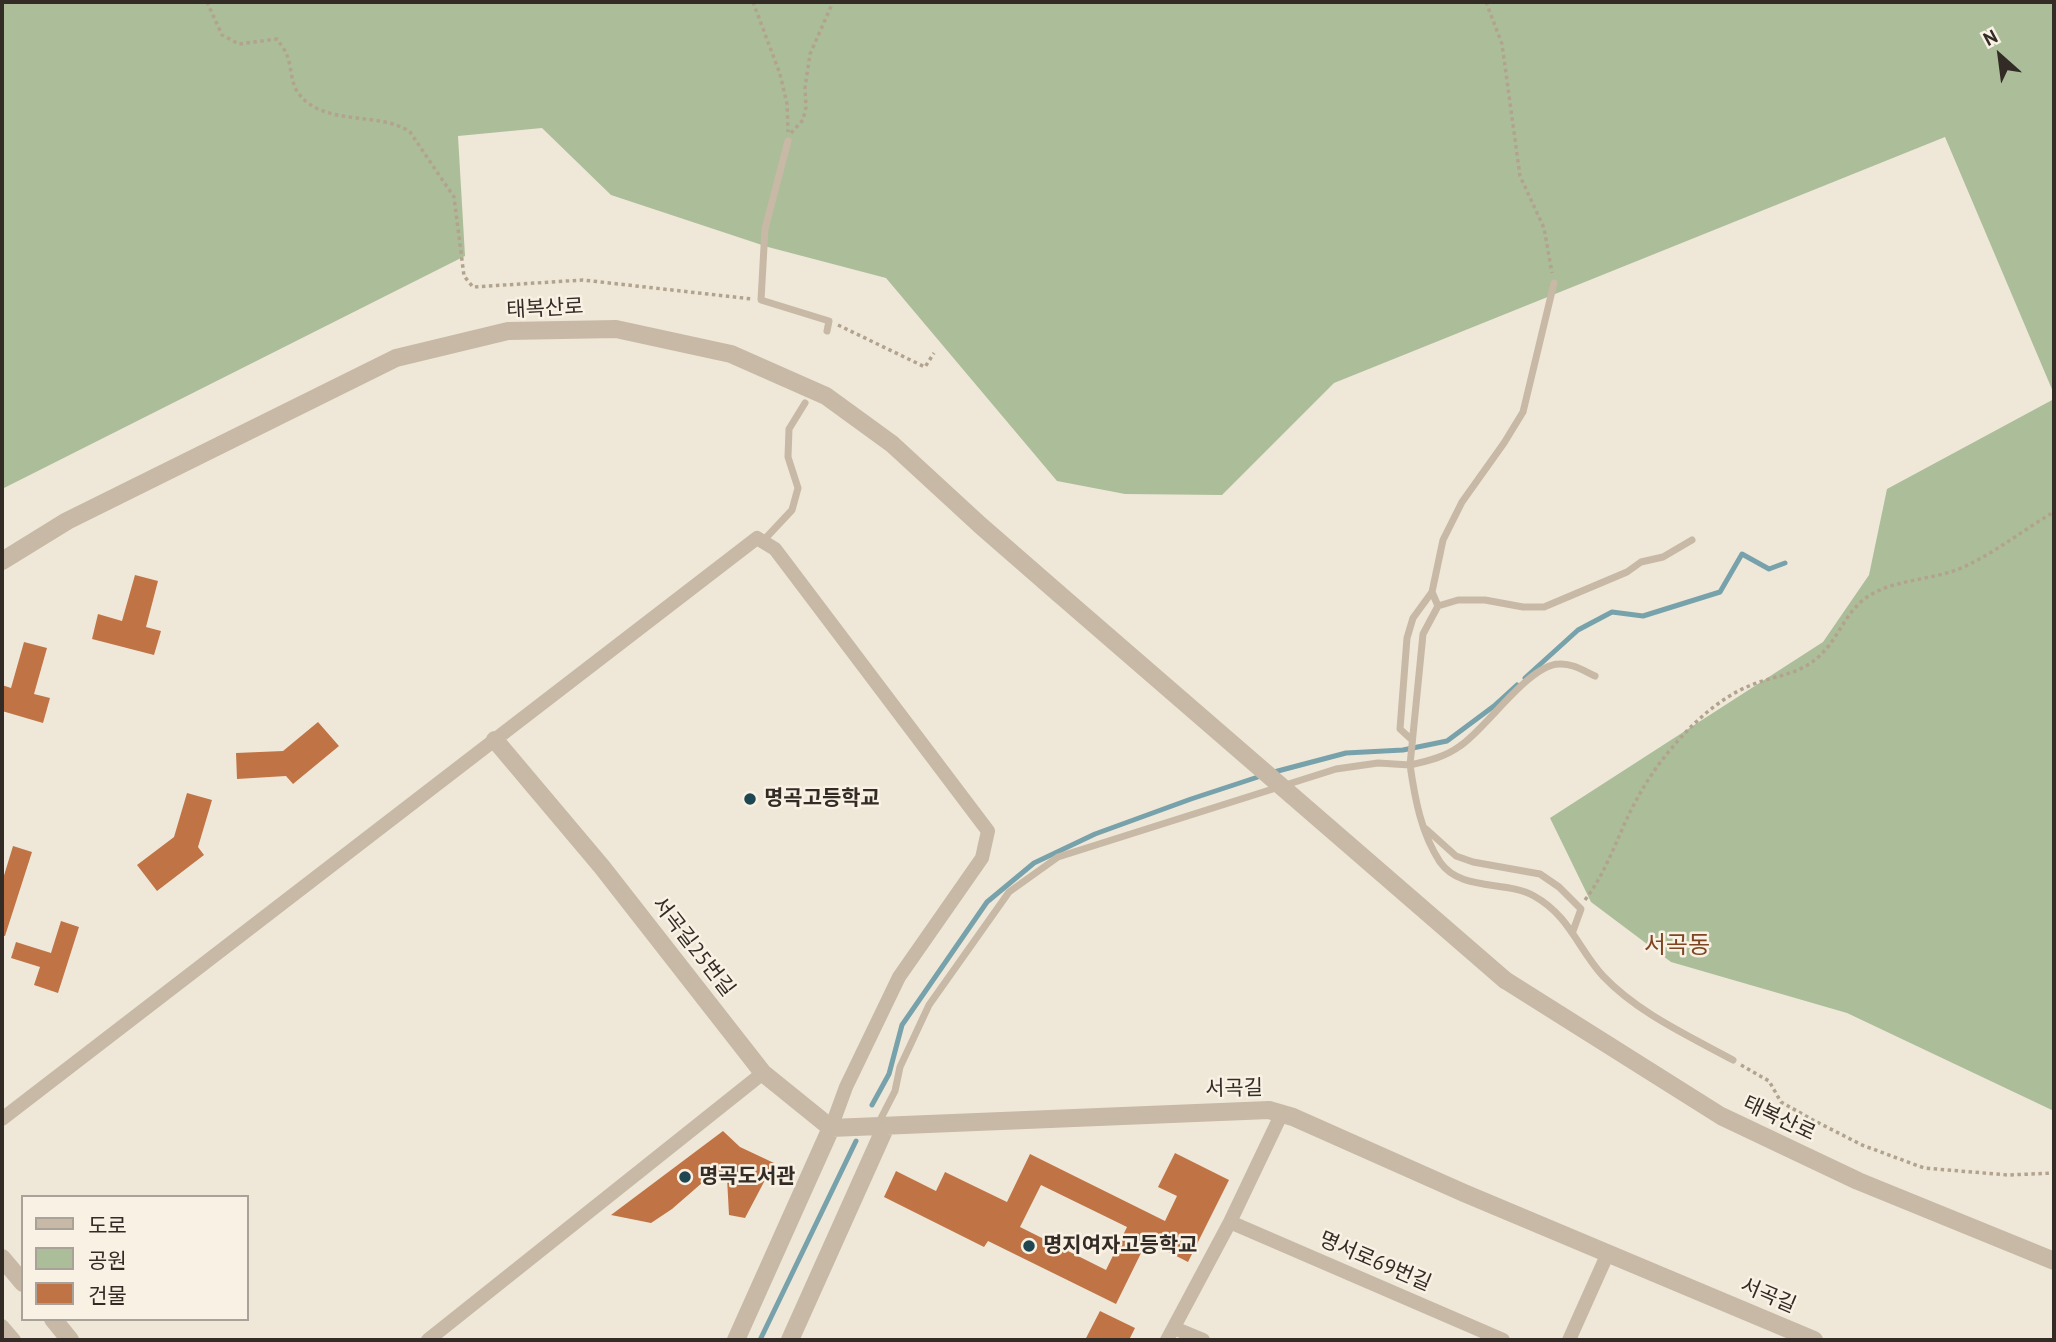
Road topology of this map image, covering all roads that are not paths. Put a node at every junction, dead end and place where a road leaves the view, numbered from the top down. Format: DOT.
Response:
graph roads {
  1 [pos="788,141"];
  2 [pos="1554,283"];
  3 [pos="827,331"];
  4 [pos="805,403"];
  5 [pos="1692,540"];
  6 [pos="763,541"];
  7 [pos="2,561"];
  8 [pos="1432,592"];
  9 [pos="1438,606"];
  10 [pos="1595,676"];
  11 [pos="495,740"];
  12 [pos="1412,740"];
  13 [pos="1410,765"];
  14 [pos="1423,826"];
  15 [pos="1573,932"];
  16 [pos="1733,1060"];
  17 [pos="763,1073"];
  18 [pos="1282,1113"];
  19 [pos="2,1119"];
  20 [pos="881,1126"];
  21 [pos="831,1128"];
  22 [pos="1230,1222"];
  23 [pos="1608,1253"];
  24 [pos="2,1258"];
  25 [pos="2054,1261"];
  26 [pos="21,1281"];
  27 [pos="55,1321"];
  28 [pos="2,1326"];
  29 [pos="1170,1334"];
  30 [pos="14,1340"];
  31 [pos="71,1340"];
  32 [pos="428,1340"];
  33 [pos="736,1340"];
  34 [pos="790,1340"];
  35 [pos="1203,1340"];
  36 [pos="1503,1340"];
  37 [pos="1569,1340"];
  38 [pos="1814,1340"];
  1 -- 3 [label="lane"];
  2 -- 8 [label="lane"];
  4 -- 6 [label="lane"];
  5 -- 9 [label="lane"];
  6 -- 11 [label="street"];
  6 -- 21 [label="street"];
  7 -- 25 [label="street, 태복산로, bridge"];
  8 -- 9 [label="lane"];
  8 -- 12 [label="lane"];
  9 -- 12 [label="lane"];
  10 -- 13 [label="lane"];
  11 -- 17 [label="street, 서곡길25번길"];
  11 -- 19 [label="street"];
  12 -- 13 [label="lane"];
  13 -- 14 [label="lane"];
  13 -- 20 [label="lane"];
  14 -- 15 [label="lane"];
  14 -- 15 [label="lane"];
  15 -- 16 [label="lane"];
  17 -- 21 [label="street, 서곡길25번길"];
  17 -- 32 [label="street"];
  18 -- 20 [label="street, 서곡길"];
  18 -- 22 [label="street"];
  18 -- 23 [label="street, 서곡길"];
  20 -- 21 [label="street"];
  20 -- 34 [label="street"];
  21 -- 33 [label="street"];
  22 -- 29 [label="street"];
  22 -- 36 [label="street, 명서로69번길"];
  23 -- 37 [label="street"];
  23 -- 38 [label="street, 서곡길"];
  24 -- 26 [label="street"];
  27 -- 31 [label="street"];
  28 -- 30 [label="street"];
  29 -- 35 [label="street"];
}
